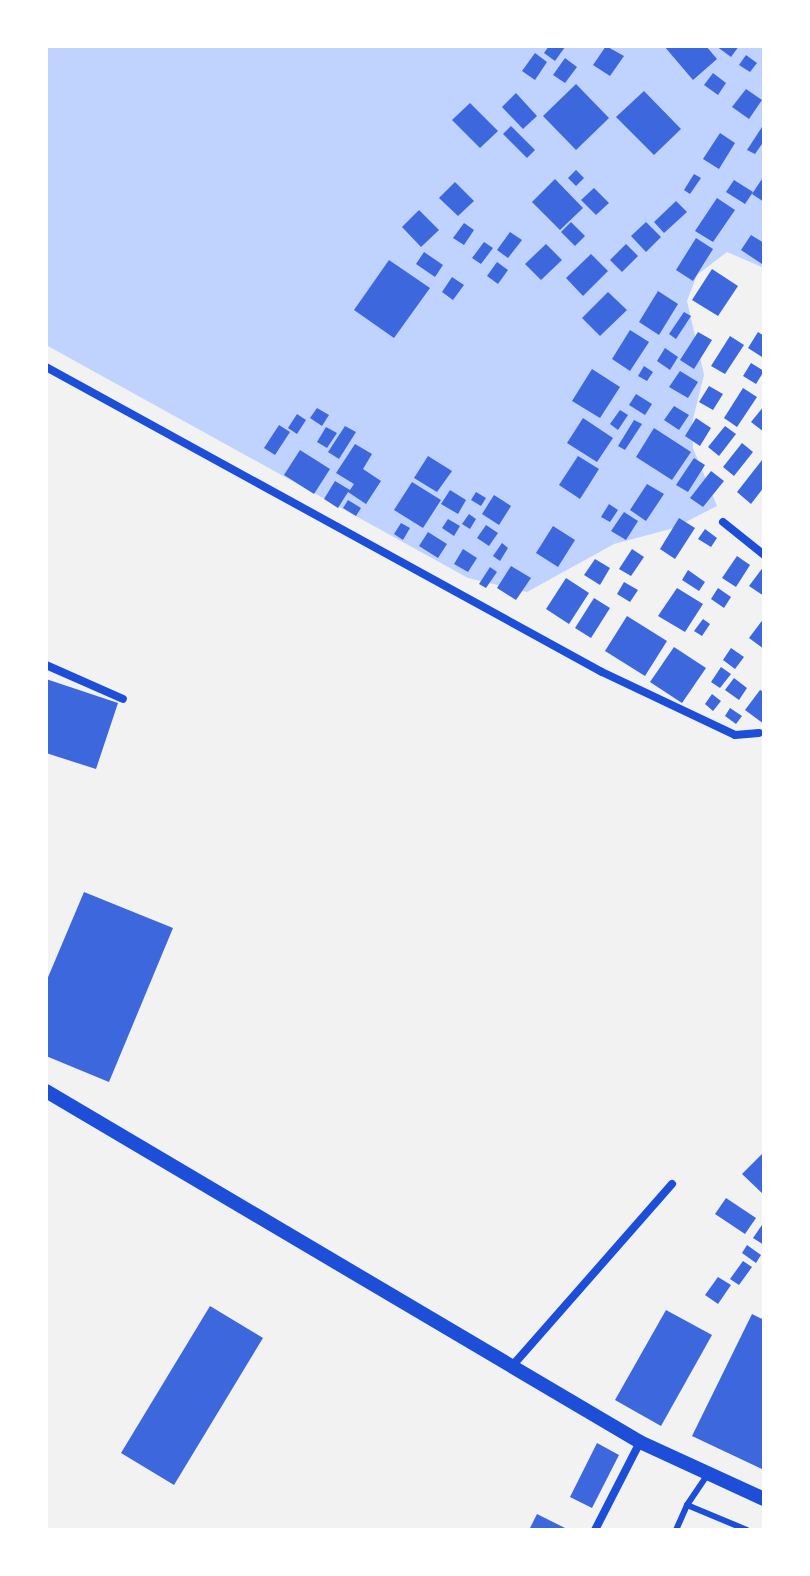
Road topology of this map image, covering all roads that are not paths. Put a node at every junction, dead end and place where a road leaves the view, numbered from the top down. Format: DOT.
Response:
graph roads {
  1 [pos="46,367"];
  2 [pos="723,522"];
  3 [pos="764,555"];
  4 [pos="46,665"];
  5 [pos="123,699"];
  6 [pos="759,733"];
  7 [pos="46,1091"];
  8 [pos="672,1184"];
  9 [pos="513,1365"];
  10 [pos="640,1442"];
  11 [pos="706,1477"];
  12 [pos="764,1499"];
  13 [pos="687,1505"];
  14 [pos="595,1530"];
  15 [pos="676,1530"];
  16 [pos="747,1530"];
  1 -- 6 [label="street"];
  2 -- 3 [label="street"];
  4 -- 5 [label="street"];
  7 -- 9 [label="street"];
  8 -- 9 [label="street"];
  9 -- 10 [label="street"];
  10 -- 11 [label="street"];
  10 -- 14 [label="street"];
  11 -- 12 [label="street"];
  11 -- 13 [label="lane"];
  13 -- 15 [label="lane"];
  13 -- 16 [label="lane"];
}
